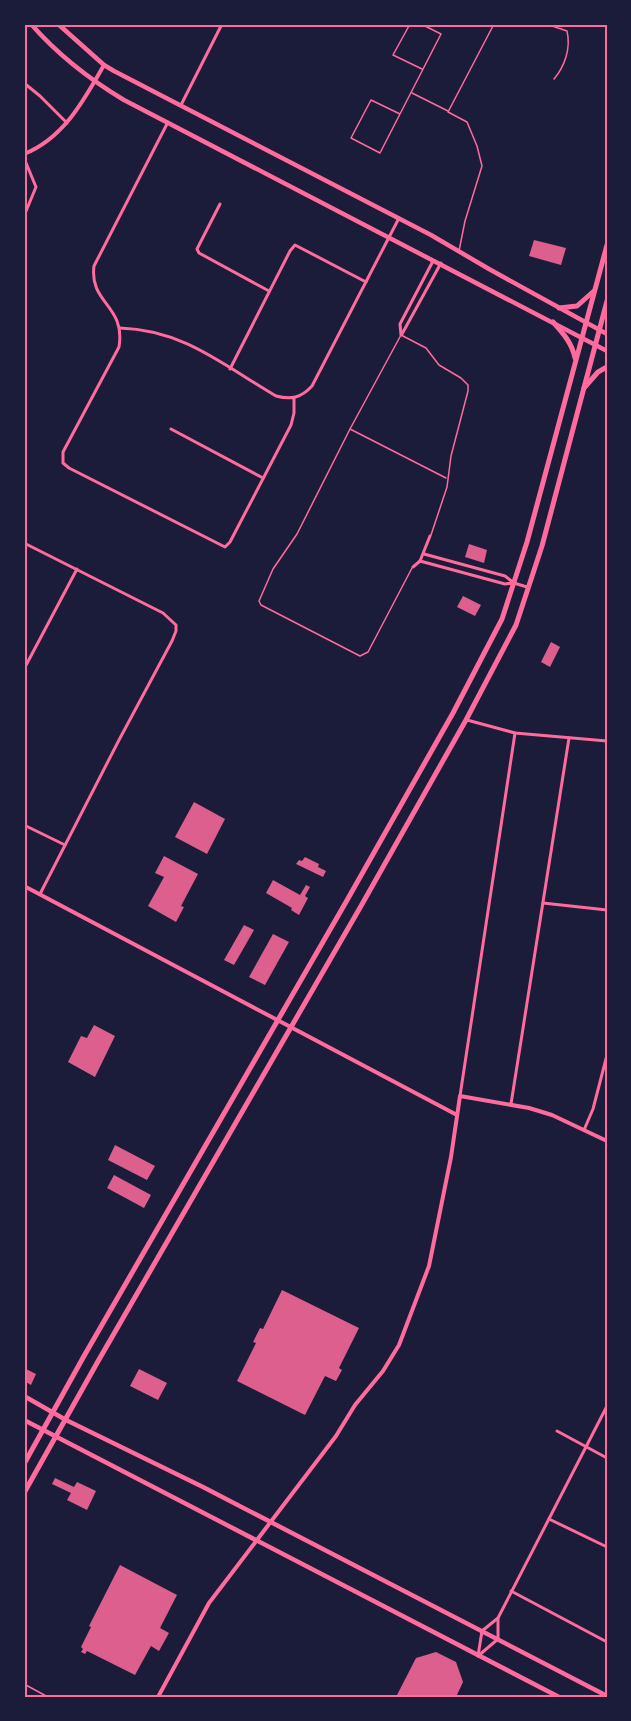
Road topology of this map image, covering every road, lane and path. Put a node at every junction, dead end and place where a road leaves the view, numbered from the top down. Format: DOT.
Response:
graph roads {
  1 [pos="31,24"];
  2 [pos="58,24"];
  3 [pos="222,24"];
  4 [pos="410,24"];
  5 [pos="421,24"];
  6 [pos="494,24"];
  7 [pos="546,24"];
  8 [pos="104,65"];
  9 [pos="423,70"];
  10 [pos="554,79"];
  11 [pos="94,82"];
  12 [pos="24,83"];
  13 [pos="412,92"];
  14 [pos="181,105"];
  15 [pos="448,112"];
  16 [pos="400,114"];
  17 [pos="168,122"];
  18 [pos="67,123"];
  19 [pos="24,156"];
  20 [pos="220,204"];
  21 [pos="24,216"];
  22 [pos="399,218"];
  23 [pos="389,237"];
  24 [pos="607,245"];
  25 [pos="458,252"];
  26 [pos="434,260"];
  27 [pos="441,263"];
  28 [pos="366,282"];
  29 [pos="595,290"];
  30 [pos="269,291"];
  31 [pos="417,293"];
  32 [pos="423,296"];
  33 [pos="607,301"];
  34 [pos="559,308"];
  35 [pos="553,321"];
  36 [pos="586,322"];
  37 [pos="120,328"];
  38 [pos="599,330"];
  39 [pos="607,334"];
  40 [pos="401,335"];
  41 [pos="582,337"];
  42 [pos="595,344"];
  43 [pos="607,351"];
  44 [pos="575,362"];
  45 [pos="607,367"];
  46 [pos="230,369"];
  47 [pos="583,390"];
  48 [pos="294,398"];
  49 [pos="171,429"];
  50 [pos="350,429"];
  51 [pos="263,478"];
  52 [pos="447,479"];
  53 [pos="430,536"];
  54 [pos="24,543"];
  55 [pos="424,554"];
  56 [pos="420,561"];
  57 [pos="413,567"];
  58 [pos="77,569"];
  59 [pos="514,583"];
  60 [pos="528,588"];
  61 [pos="24,669"];
  62 [pos="466,720"];
  63 [pos="515,733"];
  64 [pos="569,738"];
  65 [pos="607,741"];
  66 [pos="24,825"];
  67 [pos="65,845"];
  68 [pos="373,855"];
  69 [pos="386,862"];
  70 [pos="24,886"];
  71 [pos="40,894"];
  72 [pos="543,903"];
  73 [pos="607,910"];
  74 [pos="277,1020"];
  75 [pos="290,1027"];
  76 [pos="607,1055"];
  77 [pos="460,1096"];
  78 [pos="511,1104"];
  79 [pos="457,1115"];
  80 [pos="584,1130"];
  81 [pos="607,1141"];
  82 [pos="24,1396"];
  83 [pos="607,1406"];
  84 [pos="53,1412"];
  85 [pos="24,1420"];
  86 [pos="66,1420"];
  87 [pos="43,1430"];
  88 [pos="556,1431"];
  89 [pos="56,1437"];
  90 [pos="586,1447"];
  91 [pos="607,1458"];
  92 [pos="24,1464"];
  93 [pos="24,1493"];
  94 [pos="549,1518"];
  95 [pos="271,1523"];
  96 [pos="257,1540"];
  97 [pos="607,1547"];
  98 [pos="512,1591"];
  99 [pos="498,1618"];
  100 [pos="482,1631"];
  101 [pos="498,1639"];
  102 [pos="607,1642"];
  103 [pos="478,1656"];
  104 [pos="24,1684"];
  105 [pos="607,1696"];
  106 [pos="48,1697"];
  107 [pos="158,1697"];
  108 [pos="559,1697"];
  1 -- 11 [label="main road"];
  2 -- 8 [label="main road"];
  3 -- 14 [label="street"];
  4 -- 9 [label="lane"];
  5 -- 9 [label="lane"];
  6 -- 15 [label="lane"];
  7 -- 10 [label="lane"];
  8 -- 11 [label="street"];
  8 -- 14 [label="main road"];
  9 -- 13 [label="lane"];
  11 -- 17 [label="main road"];
  11 -- 18 [label="street"];
  12 -- 18 [label="street"];
  13 -- 15 [label="lane"];
  13 -- 16 [label="lane"];
  14 -- 22 [label="main road"];
  15 -- 25 [label="lane"];
  16 -- 16 [label="lane"];
  17 -- 23 [label="main road"];
  17 -- 37 [label="street"];
  18 -- 19 [label="street"];
  19 -- 21 [label="street"];
  20 -- 30 [label="street"];
  22 -- 23 [label="street"];
  22 -- 25 [label="main road"];
  23 -- 26 [label="main road"];
  23 -- 28 [label="street"];
  24 -- 29 [label="main road"];
  25 -- 34 [label="main road"];
  26 -- 27 [label="main road"];
  26 -- 31 [label="street"];
  27 -- 32 [label="street"];
  27 -- 35 [label="main road"];
  28 -- 30 [label="street"];
  28 -- 48 [label="street"];
  29 -- 34 [label="main road"];
  29 -- 36 [label="main road"];
  30 -- 46 [label="street"];
  31 -- 32 [label="street"];
  31 -- 40 [label="street"];
  32 -- 40 [label="street"];
  33 -- 38 [label="main road"];
  34 -- 36 [label="main road"];
  35 -- 41 [label="main road"];
  35 -- 44 [label="main road"];
  36 -- 38 [label="main road"];
  36 -- 41 [label="main road"];
  37 -- 46 [label="street"];
  37 -- 51 [label="street"];
  38 -- 39 [label="main road"];
  38 -- 42 [label="main road"];
  40 -- 50 [label="lane"];
  40 -- 52 [label="lane"];
  41 -- 42 [label="main road"];
  41 -- 44 [label="main road"];
  42 -- 43 [label="main road"];
  42 -- 47 [label="main road"];
  44 -- 59 [label="main road"];
  45 -- 47 [label="main road"];
  46 -- 48 [label="street"];
  47 -- 60 [label="main road"];
  48 -- 51 [label="street"];
  49 -- 51 [label="street"];
  50 -- 52 [label="lane"];
  50 -- 57 [label="lane"];
  52 -- 53 [label="lane"];
  53 -- 55 [label="street"];
  54 -- 58 [label="street"];
  55 -- 56 [label="street"];
  55 -- 59 [label="street"];
  56 -- 57 [label="street"];
  56 -- 59 [label="street"];
  58 -- 61 [label="street"];
  58 -- 67 [label="street"];
  59 -- 60 [label="street"];
  59 -- 68 [label="main road"];
  60 -- 62 [label="main road"];
  62 -- 63 [label="street"];
  62 -- 69 [label="main road"];
  63 -- 64 [label="street"];
  63 -- 77 [label="street"];
  64 -- 65 [label="street"];
  64 -- 72 [label="street"];
  66 -- 67 [label="street"];
  67 -- 71 [label="street"];
  68 -- 69 [label="main road"];
  68 -- 74 [label="main road"];
  69 -- 75 [label="main road"];
  70 -- 71 [label="street"];
  71 -- 74 [label="street"];
  72 -- 73 [label="street"];
  72 -- 78 [label="street"];
  74 -- 75 [label="street"];
  74 -- 84 [label="main road"];
  75 -- 79 [label="street"];
  75 -- 86 [label="main road"];
  76 -- 80 [label="street"];
  77 -- 78 [label="street"];
  77 -- 79 [label="street"];
  78 -- 80 [label="street"];
  79 -- 95 [label="street"];
  80 -- 81 [label="street"];
  82 -- 84 [label="main road"];
  83 -- 90 [label="street"];
  84 -- 86 [label="main road"];
  84 -- 87 [label="main road"];
  85 -- 87 [label="main road"];
  86 -- 89 [label="main road"];
  86 -- 95 [label="main road"];
  87 -- 89 [label="main road"];
  87 -- 92 [label="main road"];
  88 -- 90 [label="street"];
  89 -- 93 [label="main road"];
  89 -- 96 [label="main road"];
  90 -- 91 [label="street"];
  90 -- 94 [label="street"];
  94 -- 97 [label="street"];
  94 -- 98 [label="street"];
  95 -- 96 [label="street"];
  95 -- 100 [label="main road"];
  96 -- 103 [label="main road"];
  96 -- 107 [label="street"];
  98 -- 99 [label="street"];
  98 -- 102 [label="street"];
  99 -- 100 [label="street"];
  99 -- 101 [label="street"];
  100 -- 101 [label="main road"];
  100 -- 103 [label="street"];
  101 -- 103 [label="street"];
  101 -- 105 [label="main road"];
  103 -- 108 [label="main road"];
  104 -- 106 [label="lane"];
}
